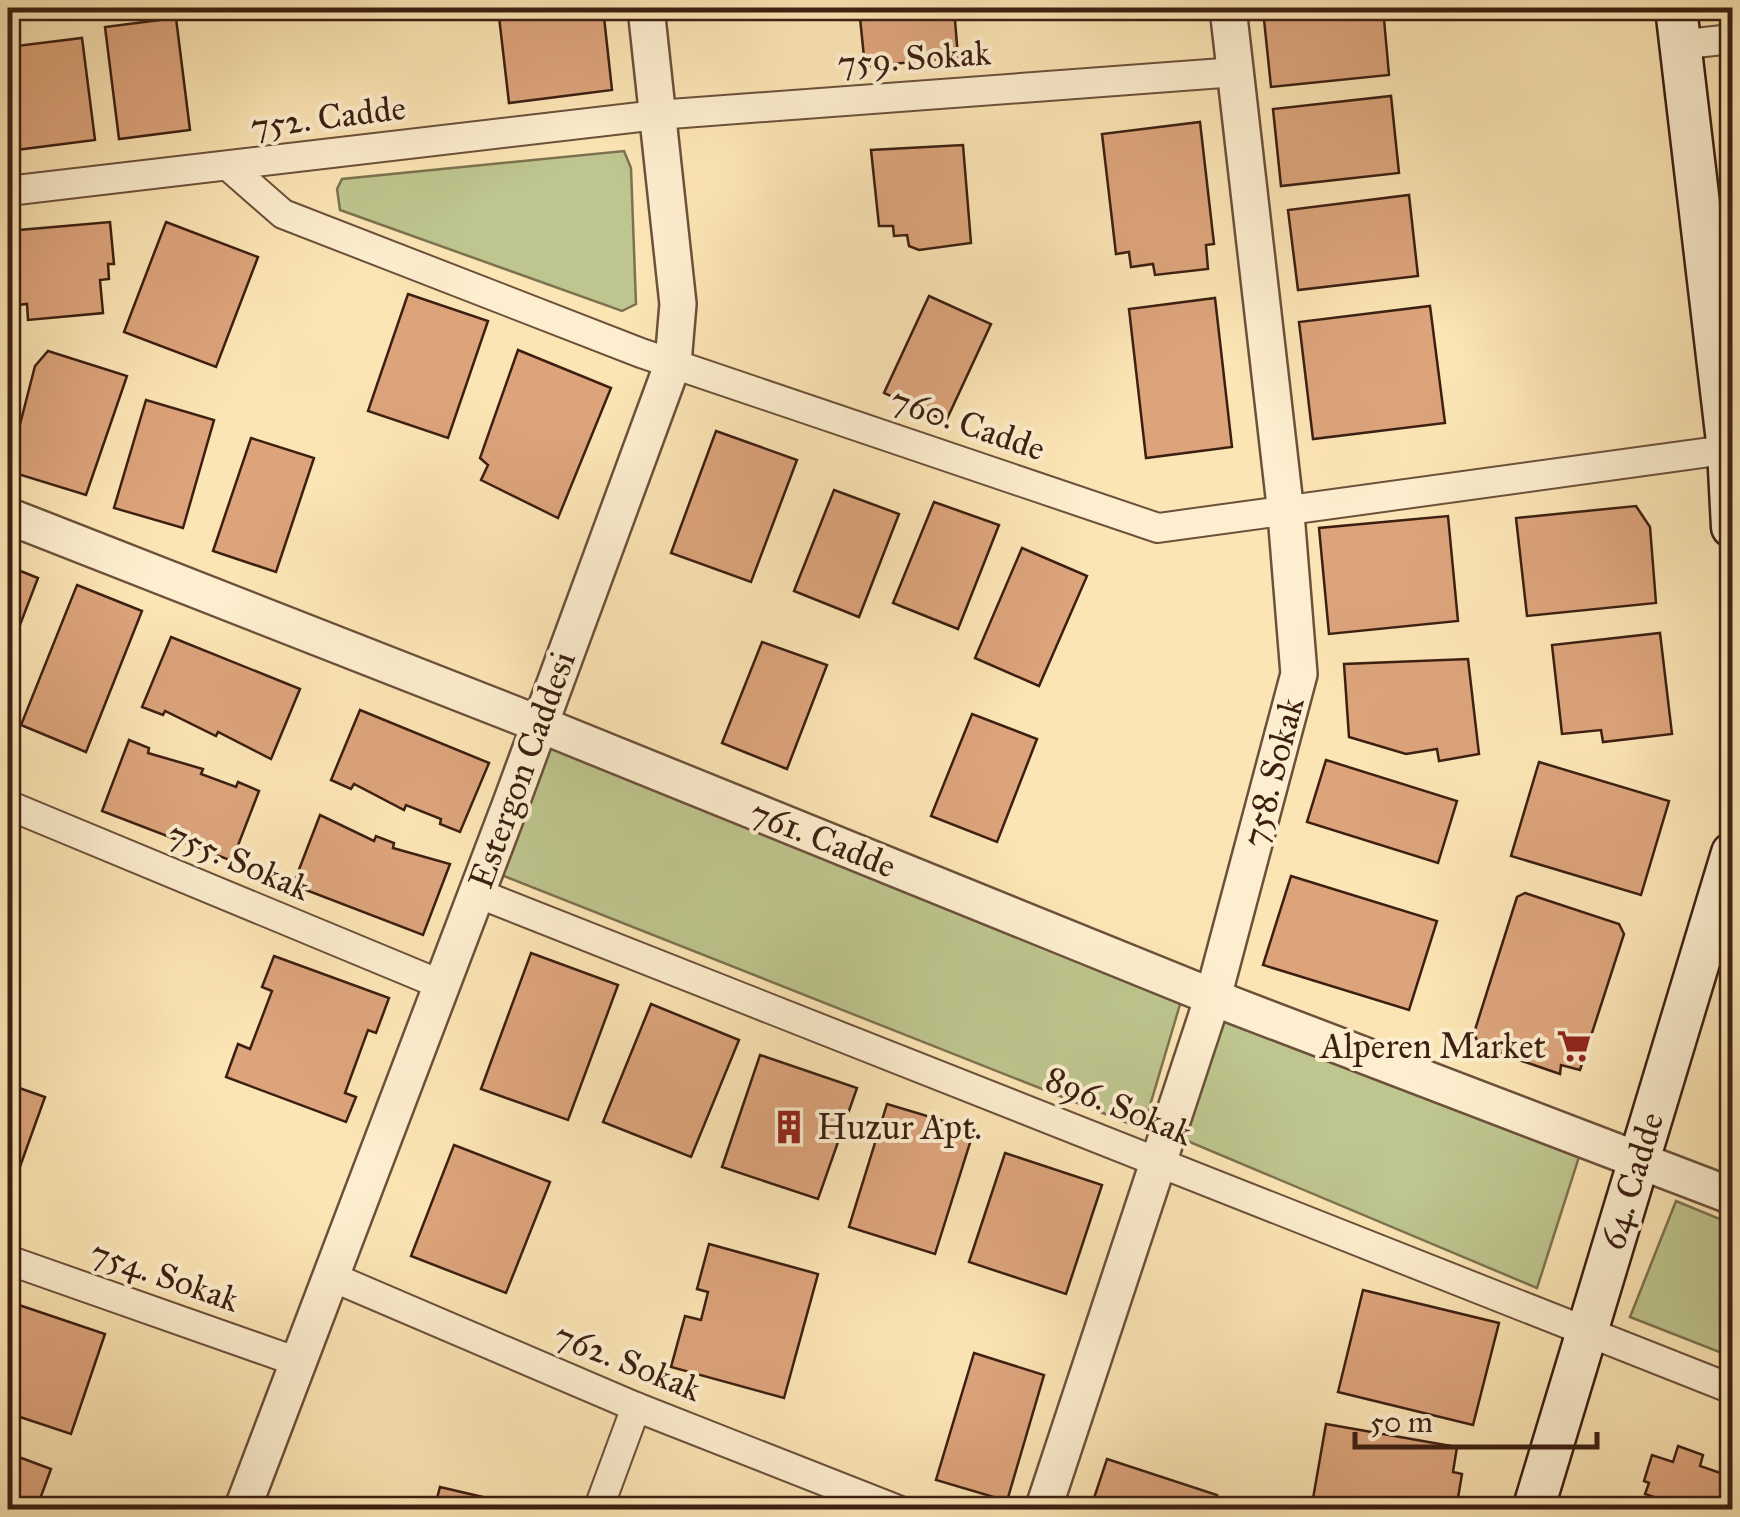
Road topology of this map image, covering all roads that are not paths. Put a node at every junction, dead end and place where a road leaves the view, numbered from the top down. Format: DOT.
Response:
graph roads {
  1 [pos="646,8"];
  2 [pos="1228,8"];
  3 [pos="1677,26"];
  4 [pos="1732,39"];
  5 [pos="1236,72"];
  6 [pos="657,115"];
  7 [pos="228,166"];
  8 [pos="8,190"];
  9 [pos="673,363"];
  10 [pos="1730,450"];
  11 [pos="1286,514"];
  12 [pos="8,516"];
  13 [pos="1732,526"];
  14 [pos="539,724"];
  15 [pos="8,805"];
  16 [pos="1732,853"];
  17 [pos="478,892"];
  18 [pos="442,985"];
  19 [pos="1212,997"];
  20 [pos="1639,1160"];
  21 [pos="1158,1162"];
  22 [pos="1732,1196"];
  23 [pos="8,1260"];
  24 [pos="332,1277"];
  25 [pos="1586,1332"];
  26 [pos="298,1362"];
  27 [pos="1732,1389"];
  28 [pos="636,1407"];
  29 [pos="242,1510"];
  30 [pos="598,1510"];
  31 [pos="898,1510"];
  32 [pos="1043,1510"];
  33 [pos="1533,1510"];
  1 -- 6 [label="street, Estergon Caddesi"];
  2 -- 5 [label="street, 758. Sokak"];
  3 -- 4 [label="street"];
  3 -- 10 [label="main road"];
  5 -- 6 [label="street, 759. Sokak"];
  5 -- 11 [label="street, 758. Sokak"];
  6 -- 7 [label="street, 752. Cadde"];
  6 -- 9 [label="street, Estergon Caddesi"];
  7 -- 8 [label="street, 752. Cadde"];
  7 -- 9 [label="street, 760. Cadde"];
  9 -- 11 [label="street, 760. Cadde"];
  9 -- 14 [label="street, Estergon Caddesi"];
  10 -- 11 [label="street, 760. Cadde"];
  10 -- 13 [label="main road"];
  11 -- 19 [label="street, 758. Sokak"];
  12 -- 14 [label="street, 761. Cadde"];
  14 -- 17 [label="street, Estergon Caddesi"];
  14 -- 19 [label="street, 761. Cadde"];
  15 -- 18 [label="street, 755. Sokak"];
  16 -- 20 [label="main road, 64. Cadde"];
  17 -- 18 [label="street, Estergon Caddesi"];
  17 -- 21 [label="street, 896. Sokak"];
  18 -- 24 [label="street, Estergon Caddesi"];
  19 -- 20 [label="street, 761. Cadde"];
  19 -- 21 [label="street, 758. Sokak"];
  20 -- 22 [label="street, 761. Cadde"];
  20 -- 25 [label="main road, 64. Cadde"];
  21 -- 25 [label="street, 896. Sokak"];
  21 -- 32 [label="street, 758. Sokak"];
  23 -- 26 [label="street, 754. Sokak"];
  24 -- 26 [label="street, Estergon Caddesi"];
  24 -- 28 [label="street, 762. Sokak"];
  25 -- 27 [label="street, 896. Sokak"];
  25 -- 33 [label="main road, 64. Cadde"];
  26 -- 29 [label="street, Estergon Caddesi"];
  28 -- 30 [label="street"];
  28 -- 31 [label="street, 762. Sokak"];
}
